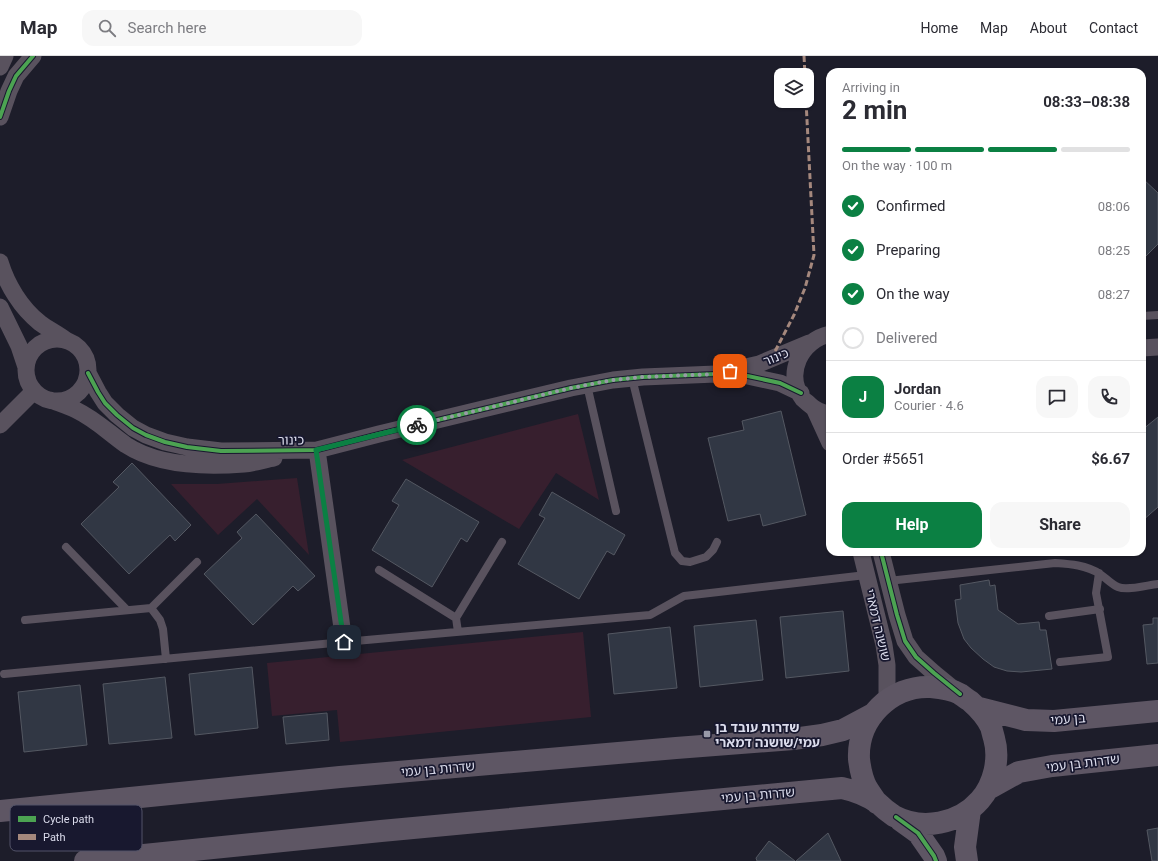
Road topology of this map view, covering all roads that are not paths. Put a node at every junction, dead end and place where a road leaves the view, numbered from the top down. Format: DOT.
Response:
graph roads {
  1 [pos="5,56"];
  2 [pos="33,56"];
  3 [pos="0,67"];
  4 [pos="0,118"];
  5 [pos="0,262"];
  6 [pos="0,307"];
  7 [pos="1158,315"];
  8 [pos="1146,316"];
  9 [pos="826,335"];
  10 [pos="66,340"];
  11 [pos="812,342"];
  12 [pos="1158,347"];
  13 [pos="1146,348"];
  14 [pos="26,367"];
  15 [pos="88,373"];
  16 [pos="716,374"];
  17 [pos="632,378"];
  18 [pos="587,385"];
  19 [pos="34,391"];
  20 [pos="801,394"];
  21 [pos="50,400"];
  22 [pos="814,408"];
  23 [pos="826,414"];
  24 [pos="0,425"];
  25 [pos="826,434"];
  26 [pos="314,450"];
  27 [pos="616,512"];
  28 [pos="502,542"];
  29 [pos="717,542"];
  30 [pos="66,547"];
  31 [pos="862,556"];
  32 [pos="882,556"];
  33 [pos="197,562"];
  34 [pos="378,570"];
  35 [pos="1099,573"];
  36 [pos="866,575"];
  37 [pos="888,581"];
  38 [pos="1158,584"];
  39 [pos="152,608"];
  40 [pos="1100,609"];
  41 [pos="127,610"];
  42 [pos="1049,616"];
  43 [pos="456,618"];
  44 [pos="25,620"];
  45 [pos="458,632"];
  46 [pos="344,642"];
  47 [pos="166,659"];
  48 [pos="1060,662"];
  49 [pos="4,674"];
  50 [pos="960,694"];
  51 [pos="880,707"];
  52 [pos="979,708"];
  53 [pos="1158,711"];
  54 [pos="1158,755"];
  55 [pos="988,789"];
  56 [pos="877,803"];
  57 [pos="60,805"];
  58 [pos="10,810"];
  59 [pos="970,810"];
  60 [pos="0,811"];
  61 [pos="896,817"];
  62 [pos="85,861"];
  63 [pos="936,861"];
  64 [pos="967,861"];
  1 -- 3 [label="street"];
  2 -- 4 [label="street"];
  5 -- 10 [label="street"];
  6 -- 14 [label="street"];
  7 -- 8 [label="lane"];
  9 -- 11 [label="street, כינור"];
  10 -- 14 [label="street"];
  10 -- 15 [label="street"];
  11 -- 16 [label="street, כינור"];
  11 -- 20 [label="street"];
  12 -- 13 [label="street"];
  14 -- 19 [label="street"];
  15 -- 21 [label="street"];
  15 -- 26 [label="street, כינור"];
  16 -- 17 [label="street, כינור"];
  16 -- 20 [label="street, כינור"];
  17 -- 18 [label="street, כינור"];
  17 -- 29 [label="lane"];
  18 -- 26 [label="street, כינור"];
  18 -- 27 [label="lane"];
  19 -- 21 [label="street"];
  19 -- 24 [label="street"];
  20 -- 22 [label="street"];
  21 -- 26 [label="street, כינור"];
  22 -- 23 [label="street"];
  22 -- 25 [label="street"];
  26 -- 46 [label="street"];
  28 -- 43 [label="lane"];
  30 -- 41 [label="lane"];
  31 -- 36 [label="street, שושנה דמארי"];
  32 -- 37 [label="street, שושנה דמארי"];
  33 -- 39 [label="lane"];
  34 -- 43 [label="lane"];
  35 -- 37 [label="lane"];
  35 -- 38 [label="lane"];
  35 -- 40 [label="lane"];
  36 -- 45 [label="lane"];
  36 -- 51 [label="street, שושנה דמארי"];
  37 -- 50 [label="street, שושנה דמארי"];
  39 -- 41 [label="lane"];
  39 -- 47 [label="lane"];
  40 -- 42 [label="lane"];
  40 -- 48 [label="lane"];
  41 -- 44 [label="lane"];
  43 -- 45 [label="lane"];
  45 -- 46 [label="lane"];
  46 -- 47 [label="lane"];
  47 -- 49 [label="lane"];
  50 -- 51 [label="main road, שדרות בן עמי"];
  50 -- 52 [label="main road, שדרות בן עמי"];
  51 -- 56 [label="main road, שדרות בן עמי"];
  51 -- 57 [label="main road, שדרות בן עמי"];
  52 -- 53 [label="main road, בן עמי"];
  52 -- 55 [label="main road, שדרות בן עמי"];
  54 -- 55 [label="main road, שדרות בן עמי"];
  55 -- 59 [label="main road, שדרות בן עמי"];
  56 -- 61 [label="main road, שדרות בן עמי"];
  56 -- 62 [label="main road, שדרות בן עמי"];
  58 -- 60 [label="main road, שדרות בן עמי"];
  59 -- 61 [label="main road, שדרות בן עמי"];
  59 -- 64 [label="main road"];
  61 -- 63 [label="main road"];
}
